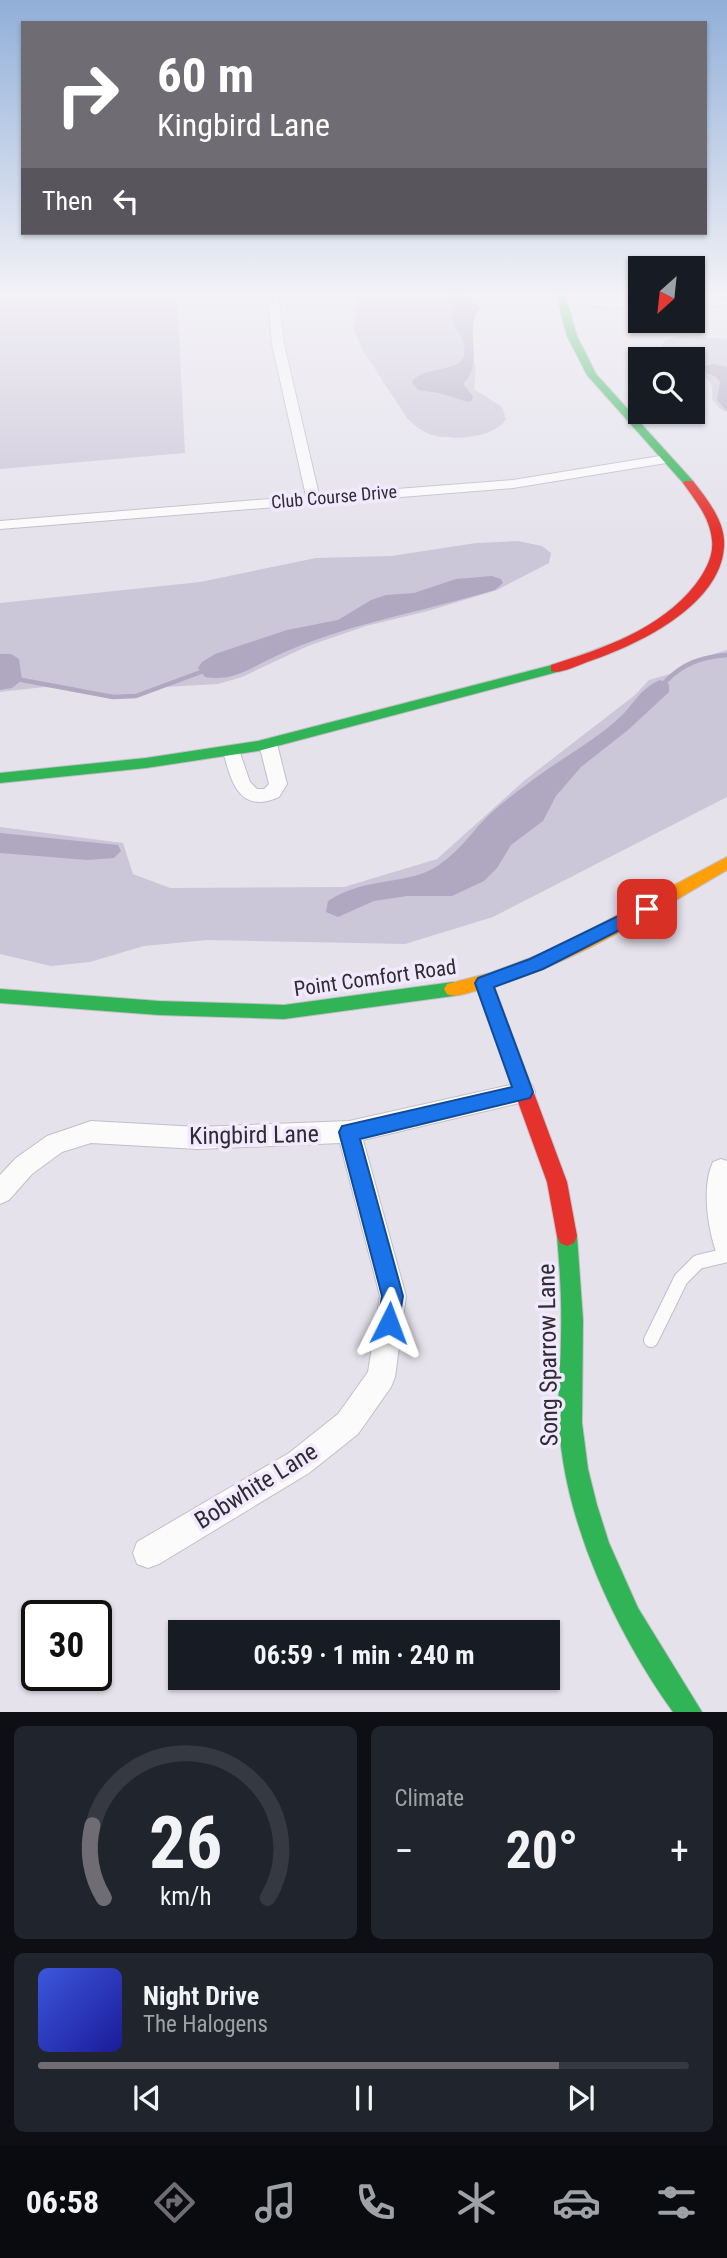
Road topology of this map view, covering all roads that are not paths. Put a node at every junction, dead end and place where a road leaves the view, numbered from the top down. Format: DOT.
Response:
graph roads {
  1 [pos="285,374"];
  2 [pos="591,374"];
  3 [pos="666,460"];
  4 [pos="313,499"];
  5 [pos="0,525"];
  6 [pos="268,744"];
  7 [pos="232,751"];
  8 [pos="0,778"];
  9 [pos="727,863"];
  10 [pos="484,983"];
  11 [pos="0,996"];
  12 [pos="524,1092"];
  13 [pos="349,1132"];
  14 [pos="721,1170"];
  15 [pos="0,1192"];
  16 [pos="727,1248"];
  17 [pos="727,1255"];
  18 [pos="651,1340"];
  19 [pos="148,1553"];
  20 [pos="676,1706"];
  1 -- 4 [label="street"];
  2 -- 3 [label="street"];
  3 -- 4 [label="street, Club Course Drive"];
  3 -- 6 [label="street"];
  4 -- 5 [label="street, Club Course Drive"];
  6 -- 7 [label="street"];
  6 -- 7 [label="street"];
  7 -- 8 [label="street"];
  9 -- 10 [label="street, Point Comfort Road"];
  10 -- 11 [label="street, Point Comfort Road"];
  10 -- 12 [label="street, Song Sparrow Lane"];
  12 -- 13 [label="street, Kingbird Lane"];
  12 -- 20 [label="street, Song Sparrow Lane"];
  13 -- 15 [label="street, Kingbird Lane"];
  13 -- 19 [label="street, Bobwhite Lane"];
  14 -- 16 [label="street"];
  17 -- 18 [label="lane"];
}
